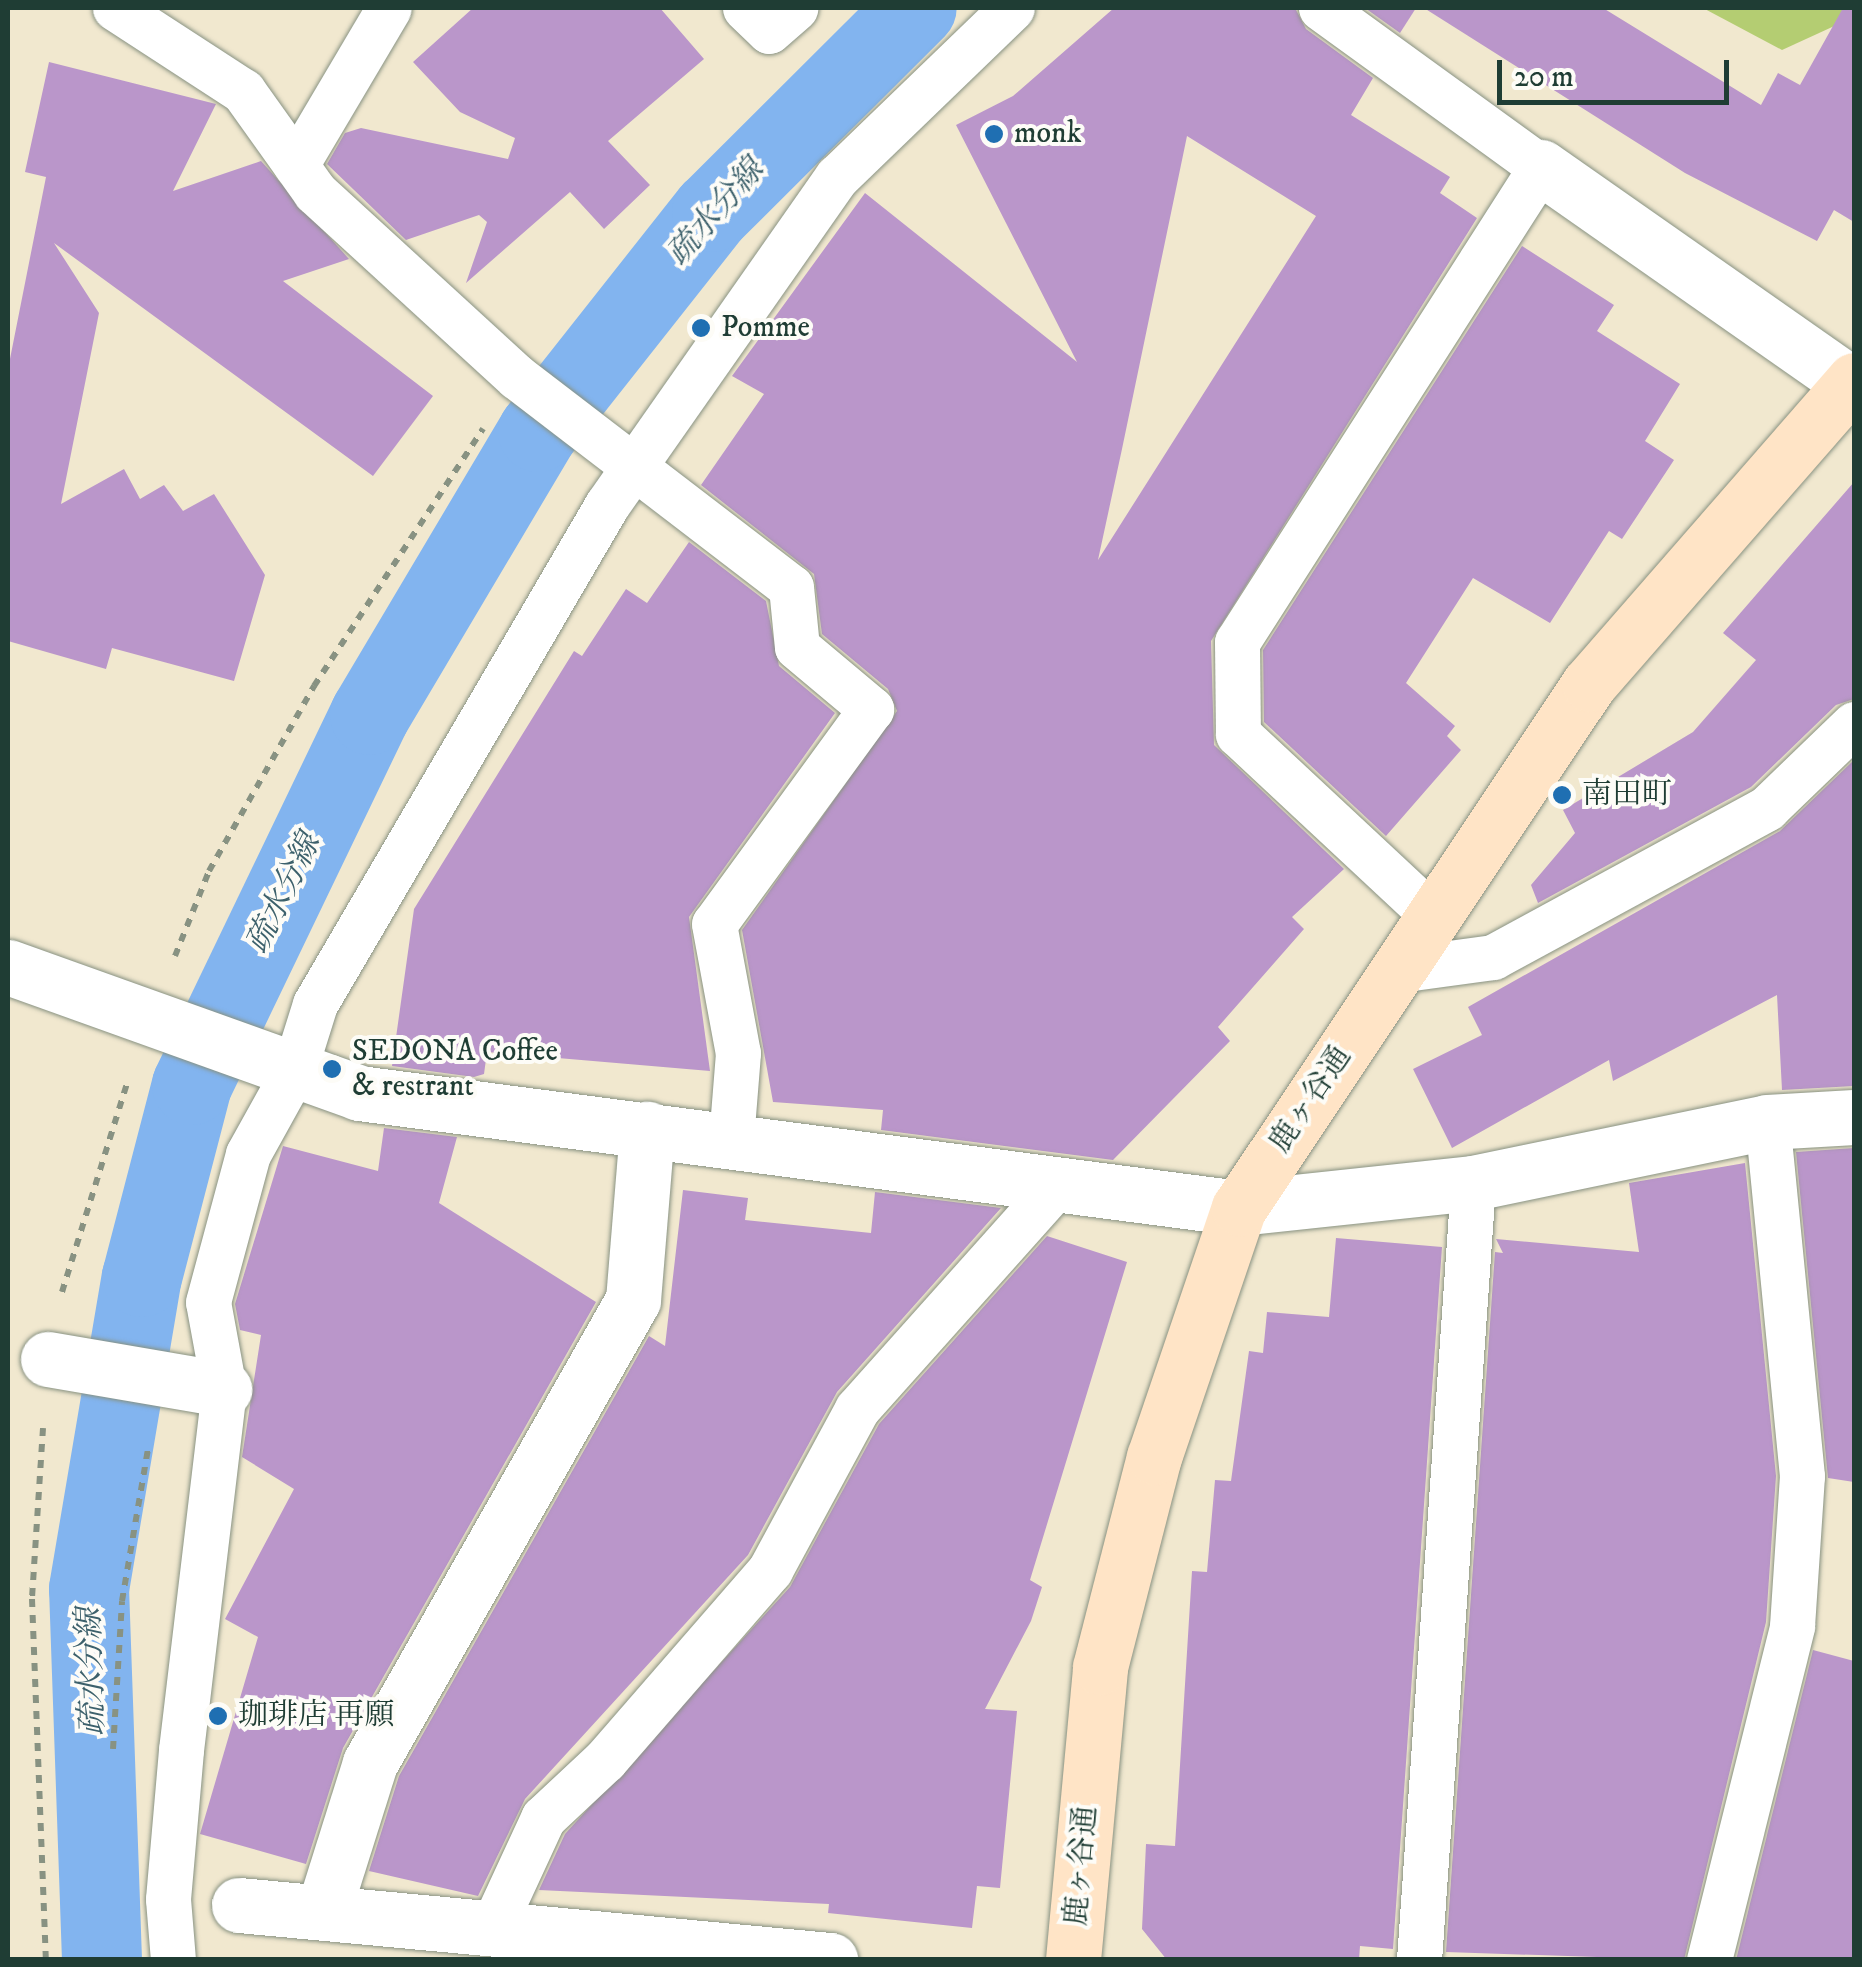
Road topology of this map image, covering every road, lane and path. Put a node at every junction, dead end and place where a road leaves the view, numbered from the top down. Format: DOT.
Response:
graph roads {
  1 [pos="115,8"];
  2 [pos="389,8"];
  3 [pos="746,8"];
  4 [pos="795,8"];
  5 [pos="1012,8"];
  6 [pos="1321,8"];
  7 [pos="296,165"];
  8 [pos="1541,167"];
  9 [pos="1852,382"];
  10 [pos="524,383"];
  11 [pos="623,452"];
  12 [pos="1854,724"];
  13 [pos="1431,914"];
  14 [pos="8,967"];
  15 [pos="1398,970"];
  16 [pos="159,1022"];
  17 [pos="274,1063"];
  18 [pos="1854,1117"];
  19 [pos="1767,1122"];
  20 [pos="647,1129"];
  21 [pos="731,1140"];
  22 [pos="1059,1183"];
  23 [pos="1474,1183"];
  24 [pos="1239,1208"];
  25 [pos="95,1369"];
  26 [pos="224,1390"];
  27 [pos="239,1905"];
  28 [pos="323,1912"];
  29 [pos="505,1935"];
  30 [pos="46,1960"];
  31 [pos="174,1960"];
  32 [pos="830,1960"];
  33 [pos="1073,1960"];
  34 [pos="1419,1960"];
  35 [pos="1709,1960"];
  1 -- 7 [label="lane"];
  2 -- 7 [label="lane"];
  3 -- 4 [label="lane"];
  5 -- 11 [label="lane"];
  6 -- 8 [label="lane"];
  7 -- 10 [label="lane"];
  8 -- 9 [label="street"];
  8 -- 13 [label="lane"];
  9 -- 13 [label="street, 鹿ヶ谷通"];
  10 -- 11 [label="lane"];
  10 -- 16 [label="path"];
  11 -- 17 [label="lane"];
  11 -- 21 [label="lane"];
  12 -- 15 [label="lane"];
  13 -- 15 [label="street, 鹿ヶ谷通"];
  14 -- 16 [label="street"];
  15 -- 24 [label="street, 鹿ヶ谷通"];
  16 -- 17 [label="street"];
  16 -- 25 [label="path"];
  17 -- 20 [label="street"];
  17 -- 26 [label="lane"];
  18 -- 19 [label="street"];
  19 -- 23 [label="street"];
  19 -- 35 [label="lane"];
  20 -- 21 [label="street"];
  20 -- 28 [label="street"];
  21 -- 22 [label="street"];
  22 -- 24 [label="street"];
  22 -- 29 [label="lane"];
  23 -- 24 [label="street"];
  23 -- 34 [label="lane"];
  24 -- 33 [label="street, 鹿ヶ谷通"];
  25 -- 26 [label="street"];
  25 -- 30 [label="path"];
  26 -- 31 [label="lane"];
  27 -- 28 [label="street"];
  28 -- 29 [label="street"];
  29 -- 32 [label="street"];
}
